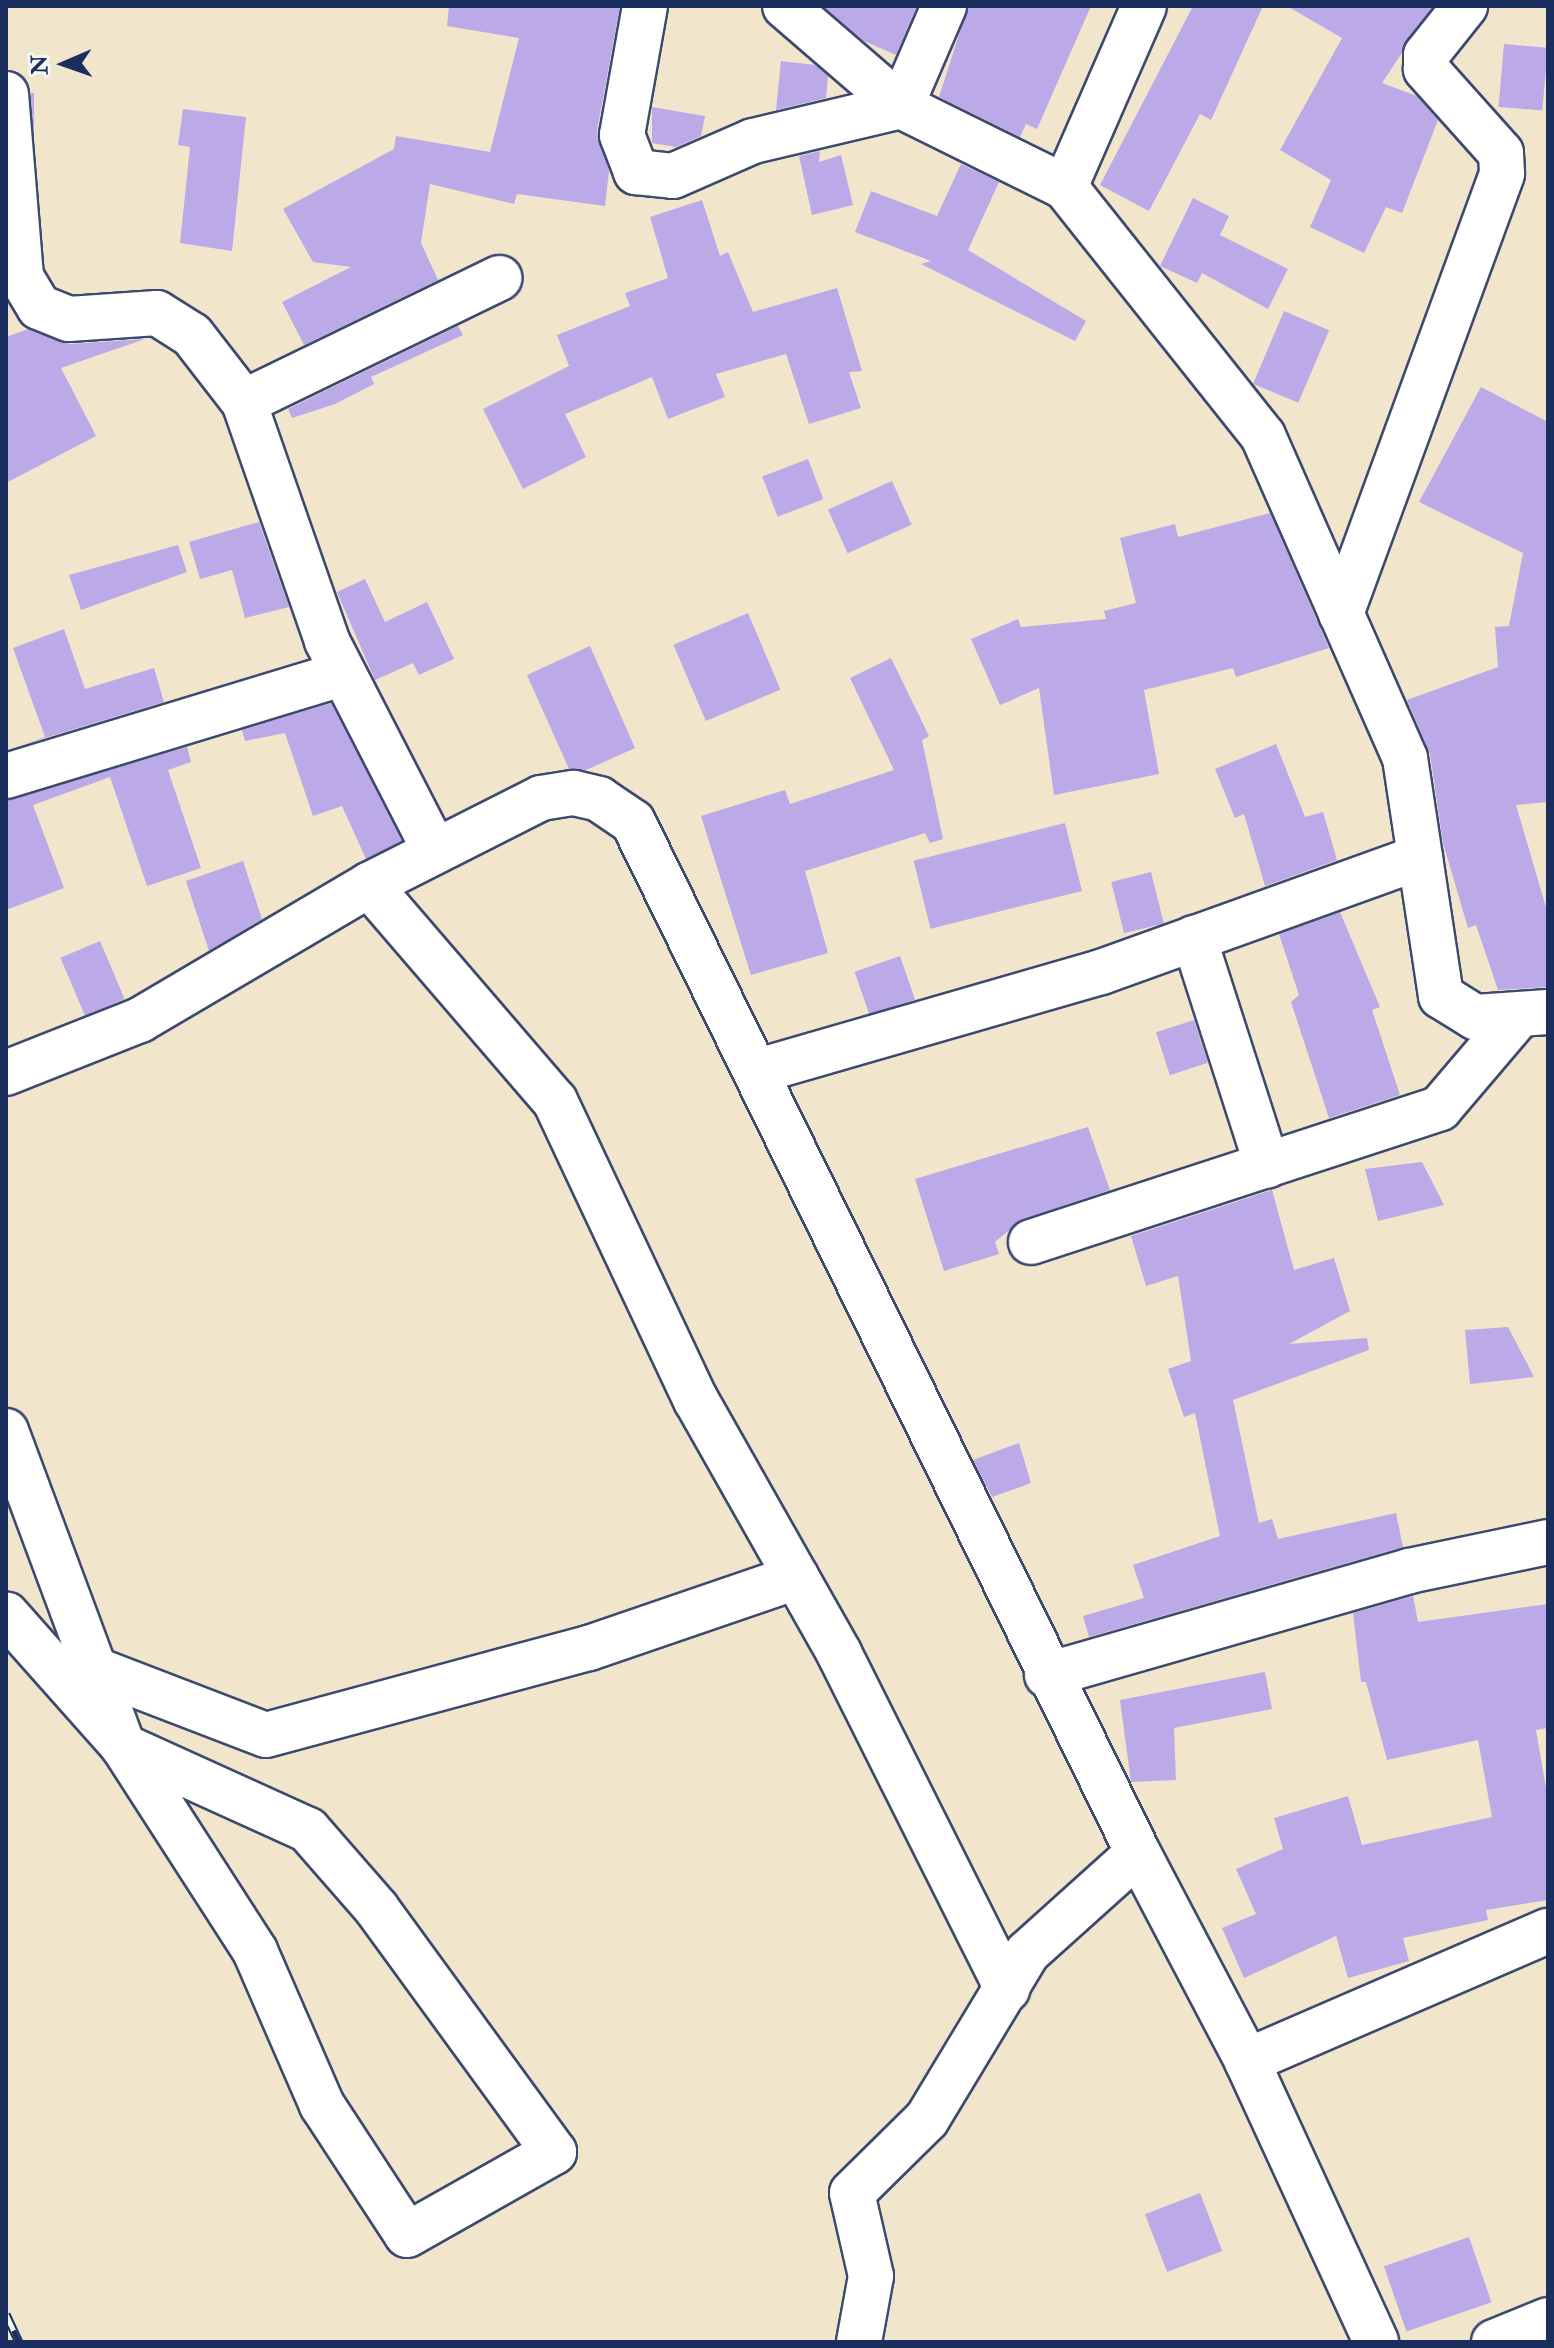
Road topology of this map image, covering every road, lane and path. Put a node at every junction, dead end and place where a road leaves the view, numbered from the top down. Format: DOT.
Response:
graph roads {
  1 [pos="645,6"];
  2 [pos="785,6"];
  3 [pos="944,6"];
  4 [pos="1144,6"];
  5 [pos="1465,6"];
  6 [pos="6,94"];
  7 [pos="901,106"];
  8 [pos="1065,187"];
  9 [pos="499,278"];
  10 [pos="244,402"];
  11 [pos="1341,614"];
  12 [pos="342,674"];
  13 [pos="6,776"];
  14 [pos="435,851"];
  15 [pos="1420,857"];
  16 [pos="369,885"];
  17 [pos="1194,938"];
  18 [pos="1534,1013"];
  19 [pos="758,1071"];
  20 [pos="6,1073"];
  21 [pos="1267,1166"];
  22 [pos="1031,1242"];
  23 [pos="6,1431"];
  24 [pos="1548,1542"];
  25 [pos="796,1577"];
  26 [pos="6,1614"];
  27 [pos="94,1669"];
  28 [pos="1047,1675"];
  29 [pos="123,1746"];
  30 [pos="1138,1853"];
  31 [pos="1548,1931"];
  32 [pos="1007,1989"];
  33 [pos="1247,2061"];
  34 [pos="1548,2320"];
  35 [pos="859,2342"];
  36 [pos="1376,2342"];
  37 [pos="1494,2342"];
  1 -- 7 [label="street"];
  2 -- 7 [label="street"];
  3 -- 7 [label="street"];
  4 -- 8 [label="street"];
  5 -- 11 [label="street"];
  6 -- 10 [label="street"];
  7 -- 8 [label="street"];
  8 -- 11 [label="street"];
  9 -- 10 [label="street"];
  10 -- 12 [label="street"];
  11 -- 15 [label="street"];
  12 -- 13 [label="street"];
  12 -- 14 [label="street"];
  14 -- 16 [label="street"];
  14 -- 19 [label="street"];
  15 -- 17 [label="street"];
  15 -- 18 [label="street"];
  16 -- 20 [label="street"];
  16 -- 25 [label="street"];
  17 -- 19 [label="street"];
  17 -- 21 [label="street"];
  18 -- 21 [label="street"];
  19 -- 28 [label="street"];
  21 -- 22 [label="street"];
  23 -- 27 [label="street"];
  24 -- 28 [label="street"];
  25 -- 27 [label="street"];
  25 -- 32 [label="street"];
  26 -- 29 [label="street"];
  27 -- 29 [label="street"];
  28 -- 30 [label="street"];
  29 -- 29 [label="street"];
  30 -- 32 [label="street"];
  30 -- 33 [label="street"];
  31 -- 33 [label="street"];
  32 -- 35 [label="street"];
  33 -- 36 [label="street"];
  34 -- 37 [label="street"];
}
